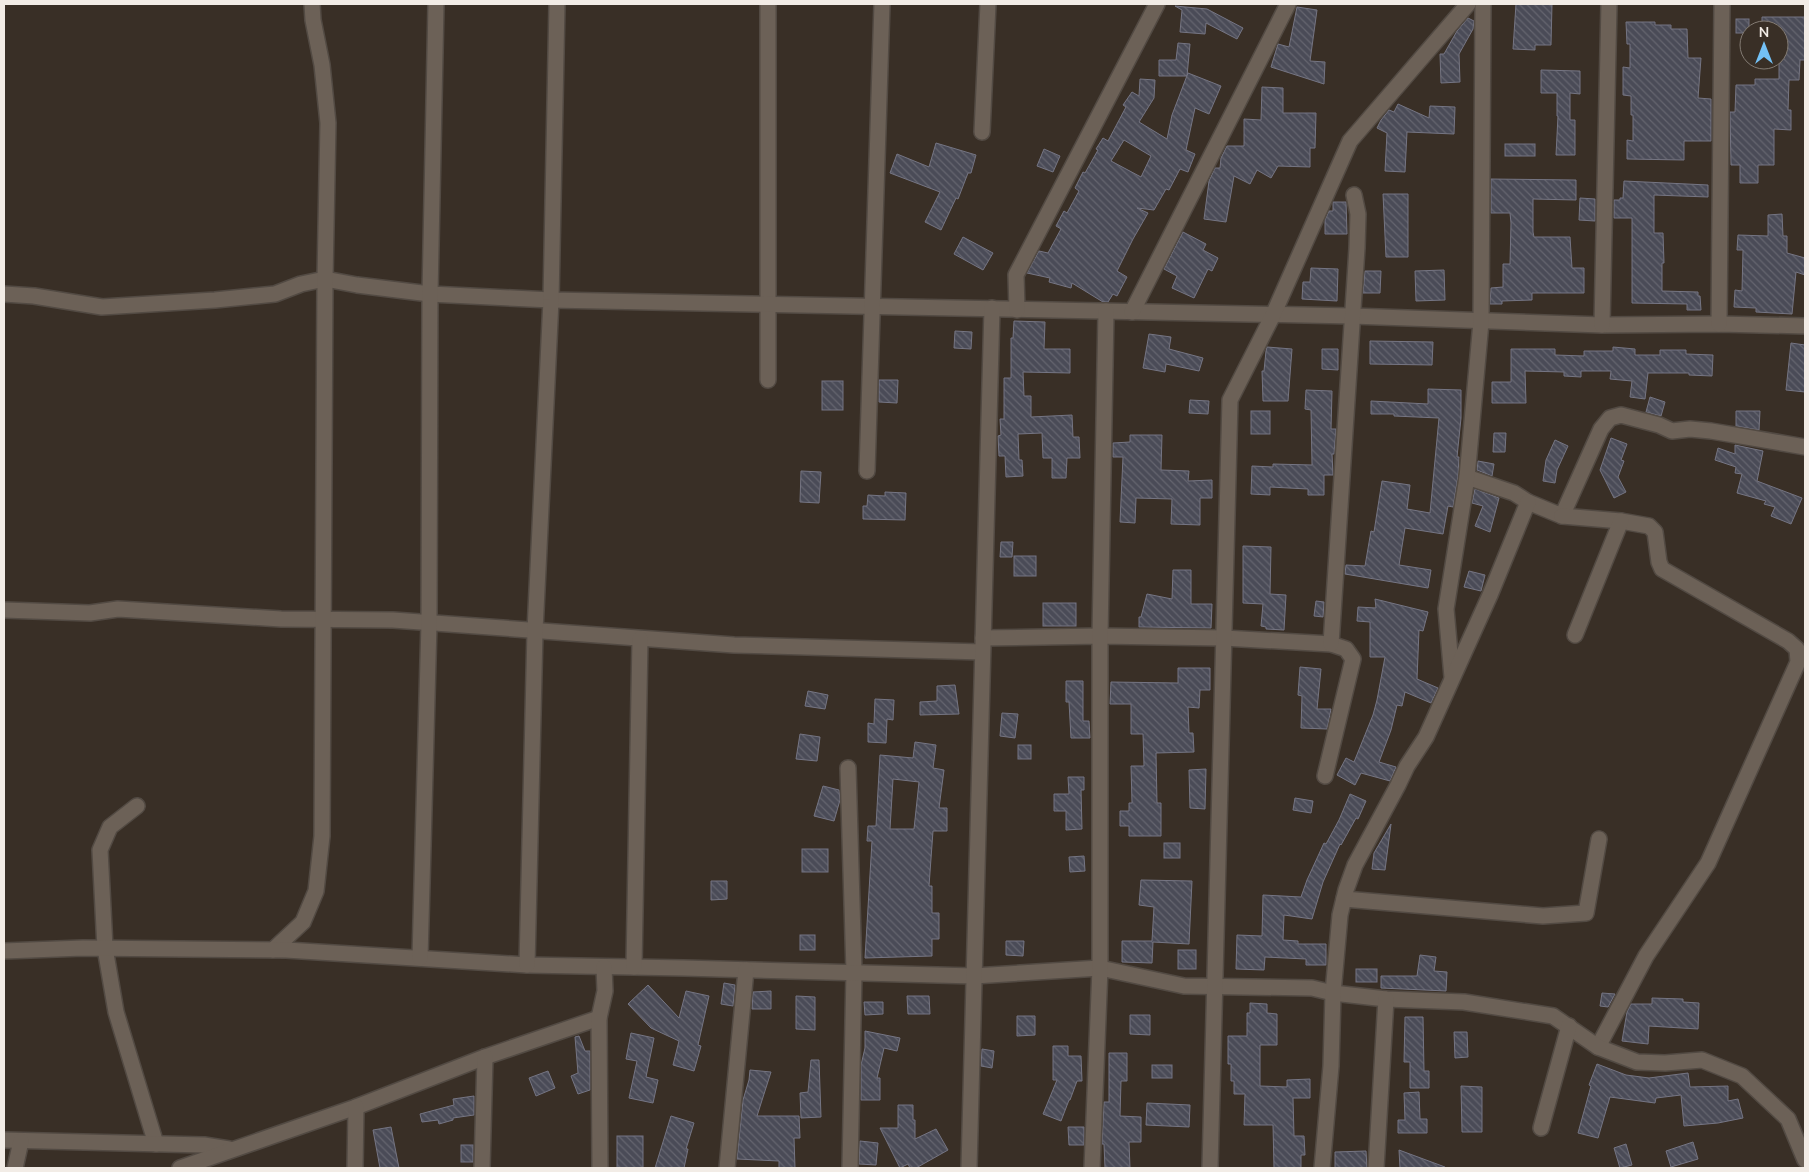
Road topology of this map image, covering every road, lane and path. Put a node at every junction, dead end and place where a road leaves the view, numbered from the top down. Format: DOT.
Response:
graph roads {
  1 [pos="312,4"];
  2 [pos="436,4"];
  3 [pos="557,4"];
  4 [pos="768,4"];
  5 [pos="882,4"];
  6 [pos="988,4"];
  7 [pos="1157,4"];
  8 [pos="1288,4"];
  9 [pos="1468,4"];
  10 [pos="1483,4"];
  11 [pos="1609,4"];
  12 [pos="1722,4"];
  13 [pos="982,132"];
  14 [pos="1354,195"];
  15 [pos="325,279"];
  16 [pos="4,294"];
  17 [pos="430,294"];
  18 [pos="551,300"];
  19 [pos="768,304"];
  20 [pos="871,306"];
  21 [pos="992,308"];
  22 [pos="1016,310"];
  23 [pos="1106,311"];
  24 [pos="1132,312"];
  25 [pos="1273,315"];
  26 [pos="1352,316"];
  27 [pos="1480,322"];
  28 [pos="1719,324"];
  29 [pos="1602,325"];
  30 [pos="1805,326"];
  31 [pos="768,380"];
  32 [pos="1805,447"];
  33 [pos="867,472"];
  34 [pos="1467,477"];
  35 [pos="1528,502"];
  36 [pos="1562,516"];
  37 [pos="1621,521"];
  38 [pos="4,610"];
  39 [pos="322,619"];
  40 [pos="429,623"];
  41 [pos="535,631"];
  42 [pos="1575,635"];
  43 [pos="1100,636"];
  44 [pos="1224,638"];
  45 [pos="640,639"];
  46 [pos="1331,644"];
  47 [pos="982,645"];
  48 [pos="1452,680"];
  49 [pos="848,768"];
  50 [pos="1325,776"];
  51 [pos="137,806"];
  52 [pos="1599,840"];
  53 [pos="1344,899"];
  54 [pos="105,948"];
  55 [pos="273,950"];
  56 [pos="4,951"];
  57 [pos="420,958"];
  58 [pos="527,965"];
  59 [pos="604,967"];
  60 [pos="634,967"];
  61 [pos="1100,968"];
  62 [pos="746,970"];
  63 [pos="854,972"];
  64 [pos="974,976"];
  65 [pos="1214,986"];
  66 [pos="1333,993"];
  67 [pos="1386,999"];
  68 [pos="600,1018"];
  69 [pos="1569,1026"];
  70 [pos="1598,1047"];
  71 [pos="485,1057"];
  72 [pos="356,1107"];
  73 [pos="1541,1128"];
  74 [pos="4,1140"];
  75 [pos="22,1140"];
  76 [pos="156,1144"];
  77 [pos="232,1150"];
  78 [pos="1805,1160"];
  79 [pos="15,1168"];
  80 [pos="180,1168"];
  81 [pos="355,1168"];
  82 [pos="482,1168"];
  83 [pos="600,1168"];
  84 [pos="727,1168"];
  85 [pos="850,1168"];
  86 [pos="969,1168"];
  87 [pos="1092,1168"];
  88 [pos="1210,1168"];
  89 [pos="1322,1168"];
  90 [pos="1376,1168"];
  1 -- 15 [label="street"];
  2 -- 17 [label="street"];
  3 -- 18 [label="street"];
  4 -- 19 [label="street"];
  5 -- 20 [label="street"];
  6 -- 13 [label="street"];
  7 -- 22 [label="street"];
  8 -- 24 [label="street"];
  9 -- 25 [label="street"];
  10 -- 27 [label="street"];
  11 -- 29 [label="street"];
  12 -- 28 [label="street"];
  14 -- 26 [label="street"];
  15 -- 16 [label="street"];
  15 -- 17 [label="street"];
  15 -- 39 [label="street"];
  17 -- 18 [label="street"];
  17 -- 40 [label="street"];
  18 -- 19 [label="street"];
  18 -- 41 [label="street"];
  19 -- 20 [label="street"];
  19 -- 31 [label="street"];
  20 -- 21 [label="street"];
  20 -- 33 [label="street"];
  21 -- 22 [label="street"];
  21 -- 47 [label="street"];
  22 -- 23 [label="street"];
  23 -- 24 [label="street"];
  23 -- 43 [label="street"];
  24 -- 25 [label="street"];
  25 -- 26 [label="street"];
  25 -- 44 [label="street"];
  26 -- 27 [label="street"];
  26 -- 46 [label="street"];
  27 -- 29 [label="street"];
  27 -- 34 [label="street"];
  28 -- 29 [label="street"];
  28 -- 30 [label="street"];
  32 -- 36 [label="street"];
  34 -- 35 [label="street"];
  34 -- 48 [label="street"];
  35 -- 36 [label="street"];
  35 -- 48 [label="street"];
  36 -- 37 [label="street"];
  37 -- 42 [label="street"];
  37 -- 70 [label="street"];
  38 -- 39 [label="street"];
  39 -- 40 [label="street"];
  39 -- 55 [label="street"];
  40 -- 41 [label="street"];
  40 -- 57 [label="street"];
  41 -- 45 [label="street"];
  41 -- 58 [label="street"];
  43 -- 44 [label="street"];
  43 -- 47 [label="street"];
  43 -- 61 [label="street"];
  44 -- 46 [label="street"];
  44 -- 65 [label="street"];
  45 -- 47 [label="street"];
  45 -- 60 [label="street"];
  46 -- 50 [label="street"];
  47 -- 64 [label="street"];
  48 -- 53 [label="street"];
  49 -- 63 [label="street"];
  51 -- 54 [label="street"];
  52 -- 53 [label="street"];
  53 -- 66 [label="street"];
  54 -- 55 [label="street"];
  54 -- 56 [label="street"];
  54 -- 76 [label="street"];
  55 -- 57 [label="street"];
  57 -- 58 [label="street"];
  58 -- 59 [label="street"];
  59 -- 60 [label="street"];
  59 -- 68 [label="street"];
  60 -- 62 [label="street"];
  61 -- 64 [label="street"];
  61 -- 65 [label="street"];
  61 -- 87 [label="street"];
  62 -- 63 [label="street"];
  62 -- 84 [label="street"];
  63 -- 64 [label="street"];
  63 -- 85 [label="street"];
  64 -- 86 [label="street"];
  65 -- 66 [label="street"];
  65 -- 88 [label="street"];
  66 -- 67 [label="street"];
  66 -- 89 [label="street"];
  67 -- 69 [label="street"];
  67 -- 90 [label="street"];
  68 -- 71 [label="street"];
  68 -- 83 [label="street"];
  69 -- 70 [label="street"];
  69 -- 73 [label="street"];
  70 -- 78 [label="street"];
  71 -- 72 [label="street"];
  71 -- 82 [label="street"];
  72 -- 77 [label="street"];
  72 -- 81 [label="street"];
  74 -- 75 [label="street"];
  75 -- 76 [label="street"];
  75 -- 79 [label="street"];
  76 -- 77 [label="street"];
  77 -- 80 [label="street"];
}
